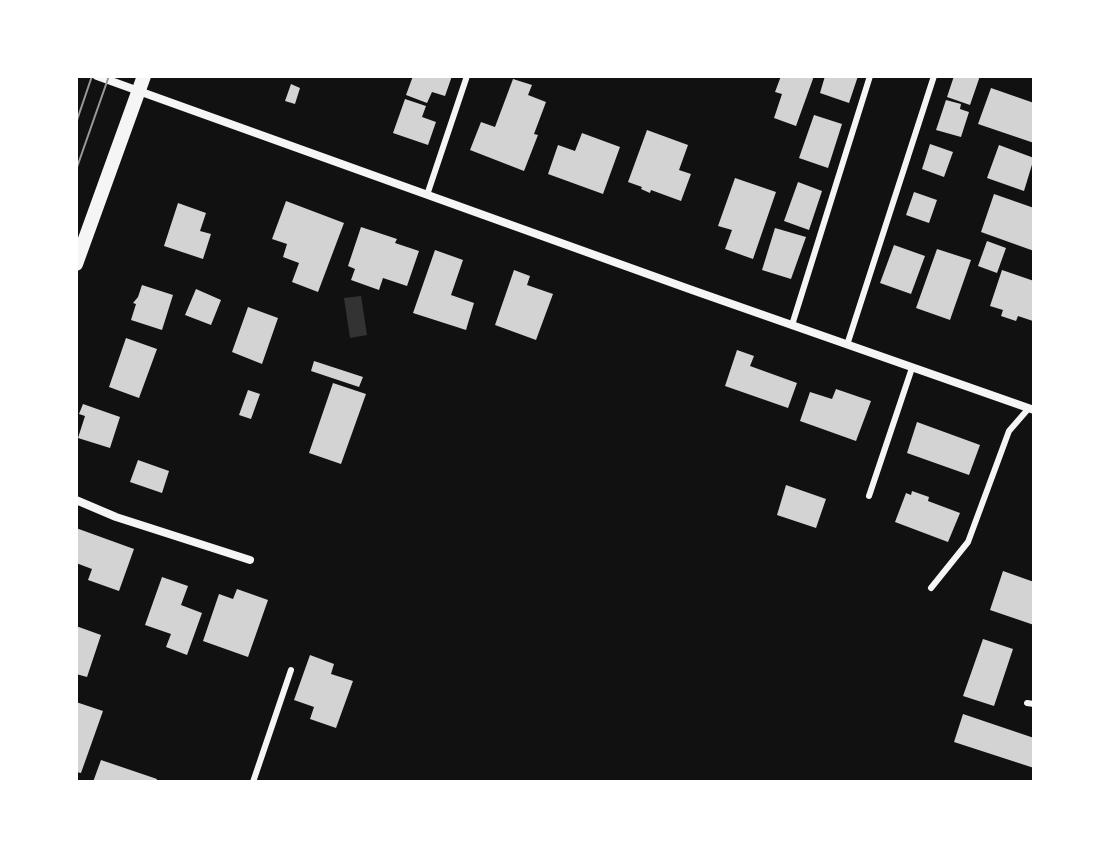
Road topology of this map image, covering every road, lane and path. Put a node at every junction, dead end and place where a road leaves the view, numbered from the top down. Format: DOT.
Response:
graph roads {
  1 [pos="467,76"];
  2 [pos="870,76"];
  3 [pos="934,76"];
  4 [pos="100,77"];
  5 [pos="141,83"];
  6 [pos="427,195"];
  7 [pos="76,264"];
  8 [pos="792,325"];
  9 [pos="847,345"];
  10 [pos="912,368"];
  11 [pos="1032,409"];
  12 [pos="869,496"];
  13 [pos="76,500"];
  14 [pos="250,560"];
  15 [pos="931,588"];
  16 [pos="291,670"];
  17 [pos="253,782"];
  1 -- 6 [label="lane"];
  2 -- 8 [label="lane"];
  3 -- 9 [label="lane"];
  4 -- 5 [label="street"];
  5 -- 6 [label="street"];
  5 -- 7 [label="street"];
  6 -- 8 [label="street"];
  8 -- 9 [label="street"];
  9 -- 10 [label="street"];
  10 -- 11 [label="street"];
  10 -- 12 [label="lane"];
  11 -- 15 [label="lane"];
  13 -- 14 [label="street"];
  16 -- 17 [label="lane"];
}
